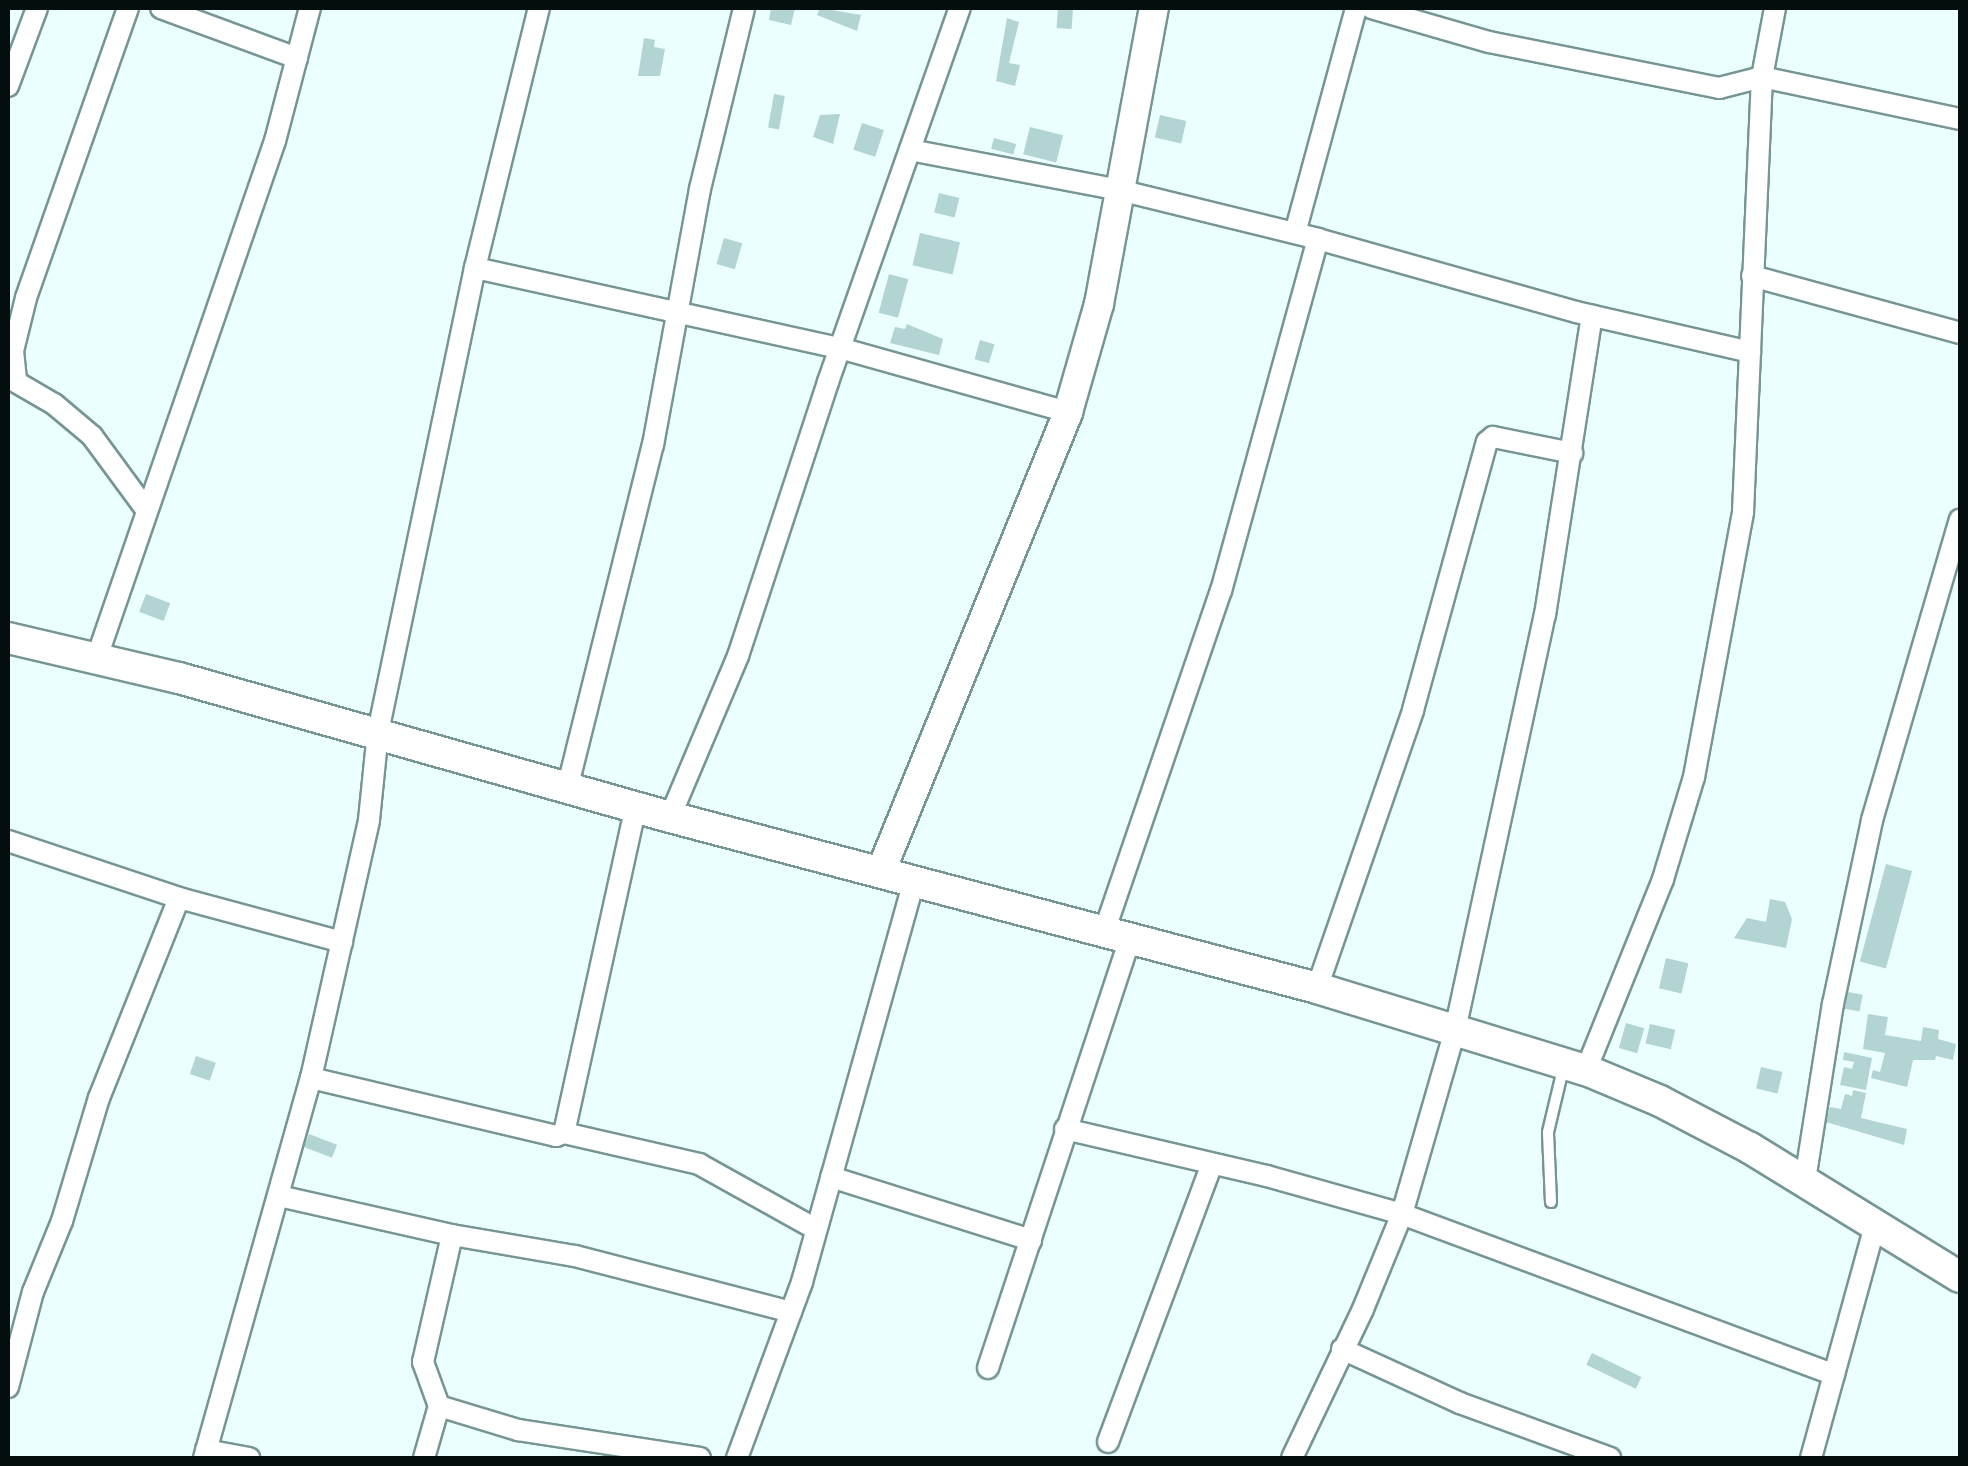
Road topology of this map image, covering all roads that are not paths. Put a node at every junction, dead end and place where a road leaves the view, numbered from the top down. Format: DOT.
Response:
graph roads {
  1 [pos="37,8"];
  2 [pos="128,8"];
  3 [pos="161,8"];
  4 [pos="310,8"];
  5 [pos="539,8"];
  6 [pos="744,8"];
  7 [pos="960,8"];
  8 [pos="1154,8"];
  9 [pos="1356,8"];
  10 [pos="1371,8"];
  11 [pos="1775,8"];
  12 [pos="296,58"];
  13 [pos="1762,76"];
  14 [pos="8,86"];
  15 [pos="1960,119"];
  16 [pos="910,150"];
  17 [pos="1119,190"];
  18 [pos="1295,233"];
  19 [pos="1318,239"];
  20 [pos="475,268"];
  21 [pos="1752,276"];
  22 [pos="677,313"];
  23 [pos="1592,316"];
  24 [pos="1960,333"];
  25 [pos="840,348"];
  26 [pos="1750,352"];
  27 [pos="1068,412"];
  28 [pos="1572,454"];
  29 [pos="148,510"];
  30 [pos="1960,520"];
  31 [pos="8,638"];
  32 [pos="97,657"];
  33 [pos="378,732"];
  34 [pos="568,785"];
  35 [pos="636,806"];
  36 [pos="670,817"];
  37 [pos="8,842"];
  38 [pos="881,872"];
  39 [pos="914,881"];
  40 [pos="179,898"];
  41 [pos="1117,935"];
  42 [pos="342,942"];
  43 [pos="1317,988"];
  44 [pos="1455,1030"];
  45 [pos="1575,1066"];
  46 [pos="311,1078"];
  47 [pos="1065,1129"];
  48 [pos="564,1133"];
  49 [pos="1212,1167"];
  50 [pos="831,1176"];
  51 [pos="1805,1180"];
  52 [pos="279,1196"];
  53 [pos="1551,1202"];
  54 [pos="1402,1214"];
  55 [pos="1876,1222"];
  56 [pos="816,1229"];
  57 [pos="452,1236"];
  58 [pos="1031,1240"];
  59 [pos="1960,1276"];
  60 [pos="791,1312"];
  61 [pos="1342,1349"];
  62 [pos="988,1368"];
  63 [pos="1834,1374"];
  64 [pos="8,1387"];
  65 [pos="439,1406"];
  66 [pos="1108,1442"];
  67 [pos="205,1454"];
  68 [pos="1298,1457"];
  69 [pos="248,1458"];
  70 [pos="424,1458"];
  71 [pos="700,1458"];
  72 [pos="737,1458"];
  73 [pos="1610,1458"];
  74 [pos="1811,1458"];
  1 -- 14 [label="street"];
  2 -- 29 [label="street"];
  3 -- 12 [label="street"];
  4 -- 12 [label="street"];
  5 -- 20 [label="street"];
  6 -- 22 [label="street"];
  7 -- 16 [label="street"];
  8 -- 17 [label="street"];
  9 -- 18 [label="street"];
  10 -- 13 [label="street"];
  11 -- 13 [label="street"];
  12 -- 29 [label="street"];
  13 -- 15 [label="street"];
  13 -- 21 [label="street"];
  16 -- 17 [label="street"];
  16 -- 25 [label="street"];
  17 -- 18 [label="street"];
  17 -- 27 [label="street"];
  18 -- 19 [label="street"];
  19 -- 23 [label="street"];
  19 -- 41 [label="street"];
  20 -- 22 [label="street"];
  20 -- 33 [label="street"];
  21 -- 24 [label="street"];
  21 -- 26 [label="street"];
  22 -- 25 [label="street"];
  22 -- 34 [label="street"];
  23 -- 26 [label="street"];
  23 -- 28 [label="street"];
  25 -- 27 [label="street"];
  25 -- 36 [label="street"];
  26 -- 45 [label="street"];
  27 -- 38 [label="street"];
  28 -- 43 [label="street"];
  28 -- 44 [label="street"];
  29 -- 32 [label="street"];
  30 -- 51 [label="street"];
  31 -- 32 [label="main road"];
  32 -- 33 [label="main road"];
  33 -- 34 [label="main road"];
  33 -- 42 [label="street"];
  34 -- 35 [label="main road"];
  35 -- 36 [label="main road"];
  35 -- 48 [label="street"];
  36 -- 38 [label="main road"];
  37 -- 40 [label="street"];
  38 -- 39 [label="main road"];
  39 -- 41 [label="main road"];
  39 -- 50 [label="street"];
  40 -- 42 [label="street"];
  40 -- 64 [label="street"];
  41 -- 43 [label="main road"];
  41 -- 47 [label="street"];
  42 -- 46 [label="street"];
  43 -- 44 [label="main road"];
  44 -- 45 [label="main road"];
  44 -- 54 [label="street"];
  45 -- 51 [label="main road"];
  45 -- 53 [label="lane"];
  46 -- 48 [label="street"];
  46 -- 52 [label="street"];
  47 -- 49 [label="street"];
  47 -- 58 [label="street"];
  48 -- 56 [label="street"];
  49 -- 54 [label="street"];
  49 -- 66 [label="street"];
  50 -- 56 [label="street"];
  50 -- 58 [label="street"];
  51 -- 55 [label="main road"];
  52 -- 57 [label="street"];
  52 -- 67 [label="street"];
  54 -- 61 [label="street"];
  54 -- 63 [label="street"];
  55 -- 59 [label="main road"];
  55 -- 63 [label="street"];
  56 -- 60 [label="street"];
  57 -- 60 [label="street"];
  57 -- 65 [label="street"];
  58 -- 62 [label="street"];
  60 -- 72 [label="street"];
  61 -- 68 [label="street"];
  61 -- 73 [label="street"];
  63 -- 74 [label="street"];
  65 -- 70 [label="street"];
  65 -- 71 [label="street"];
  67 -- 69 [label="street"];
}
